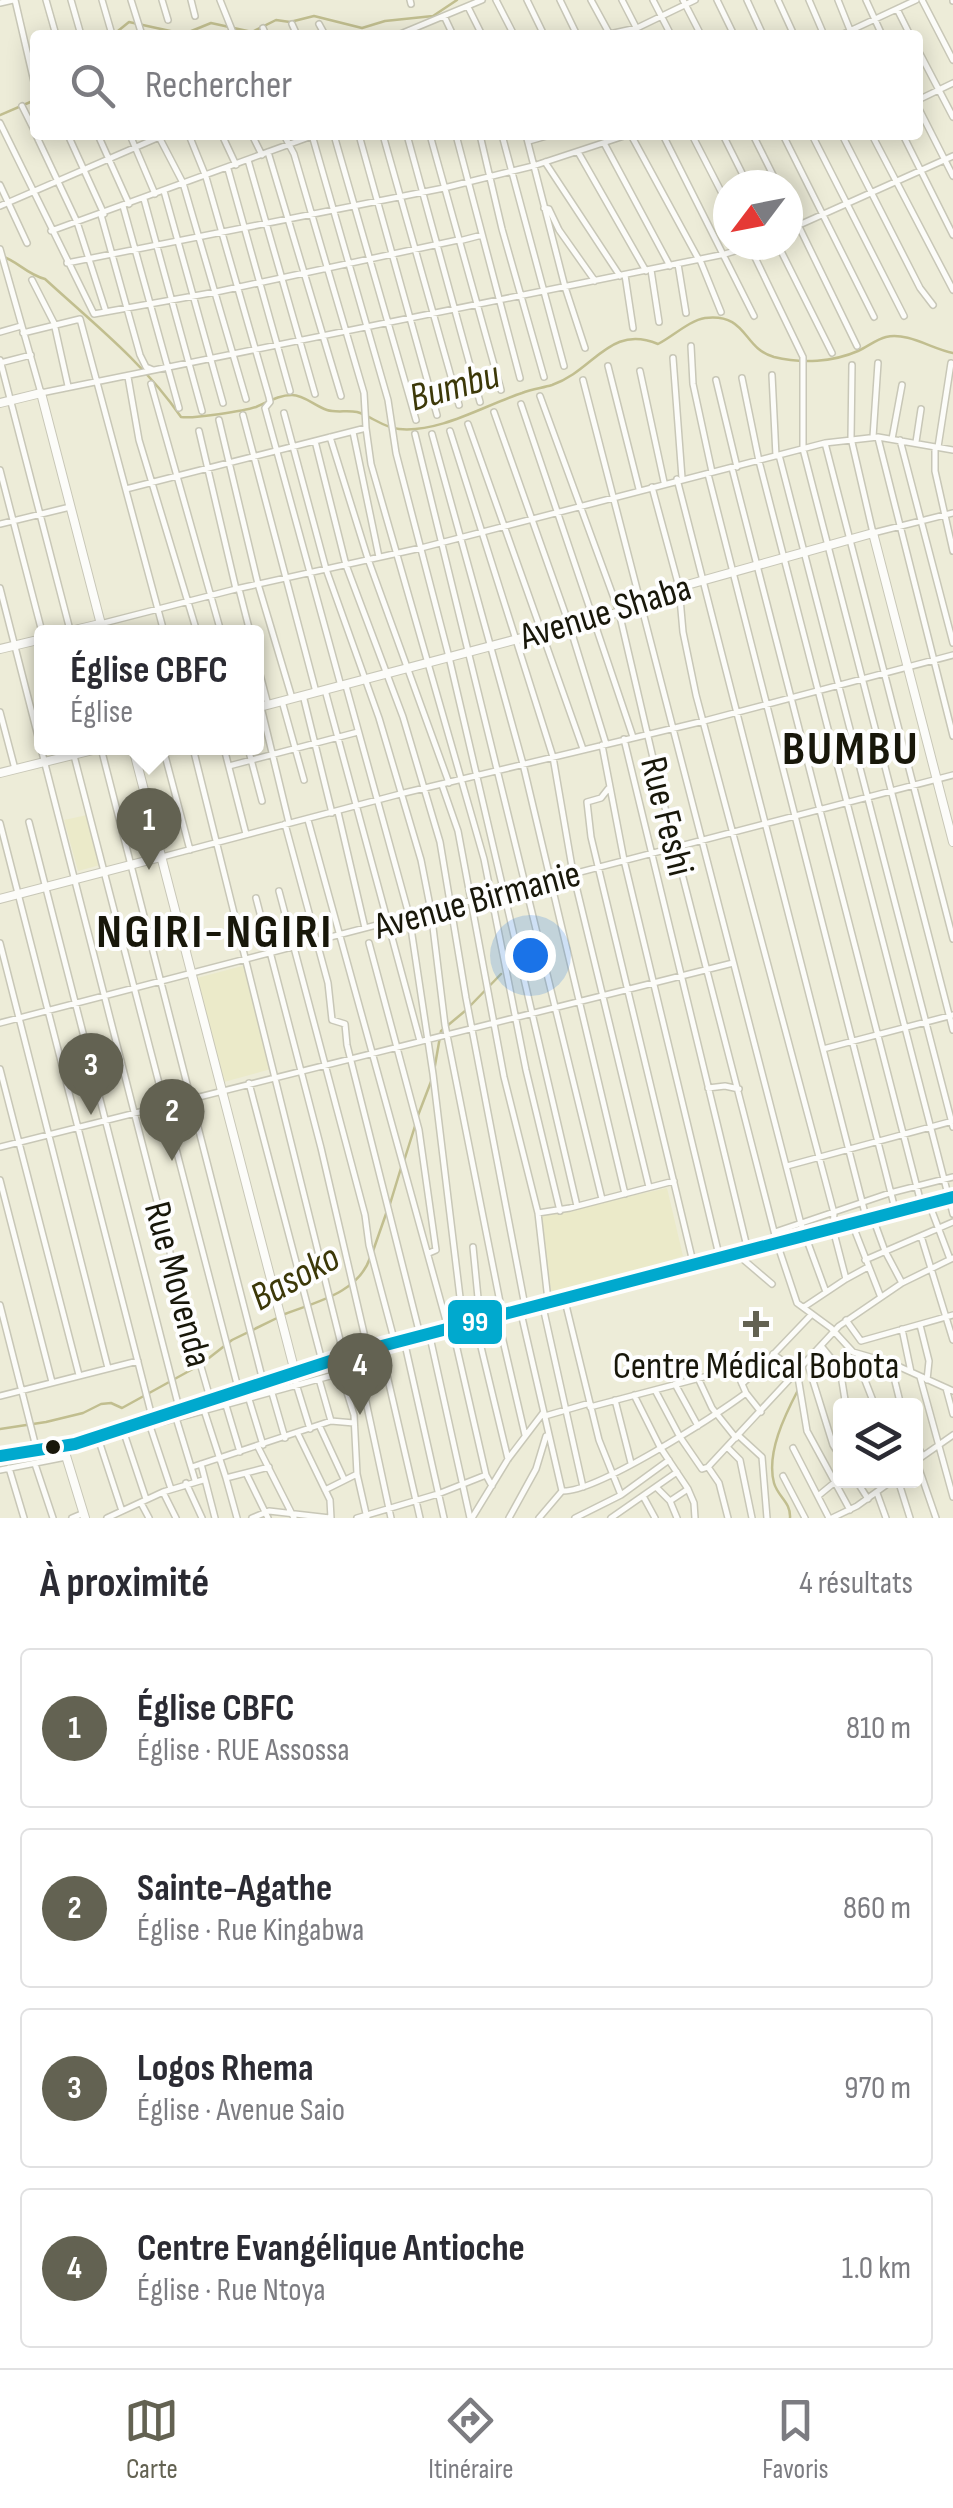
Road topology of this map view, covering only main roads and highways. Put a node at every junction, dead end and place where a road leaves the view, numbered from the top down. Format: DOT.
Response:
graph roads {
  1 [pos="951,1197"];
  2 [pos="213,1400"];
  3 [pos="64,1448"];
  4 [pos="0,1454"];
  1 -- 2 [label="highway"];
  2 -- 3 [label="highway"];
  2 -- 3 [label="highway"];
  3 -- 4 [label="highway"];
}
